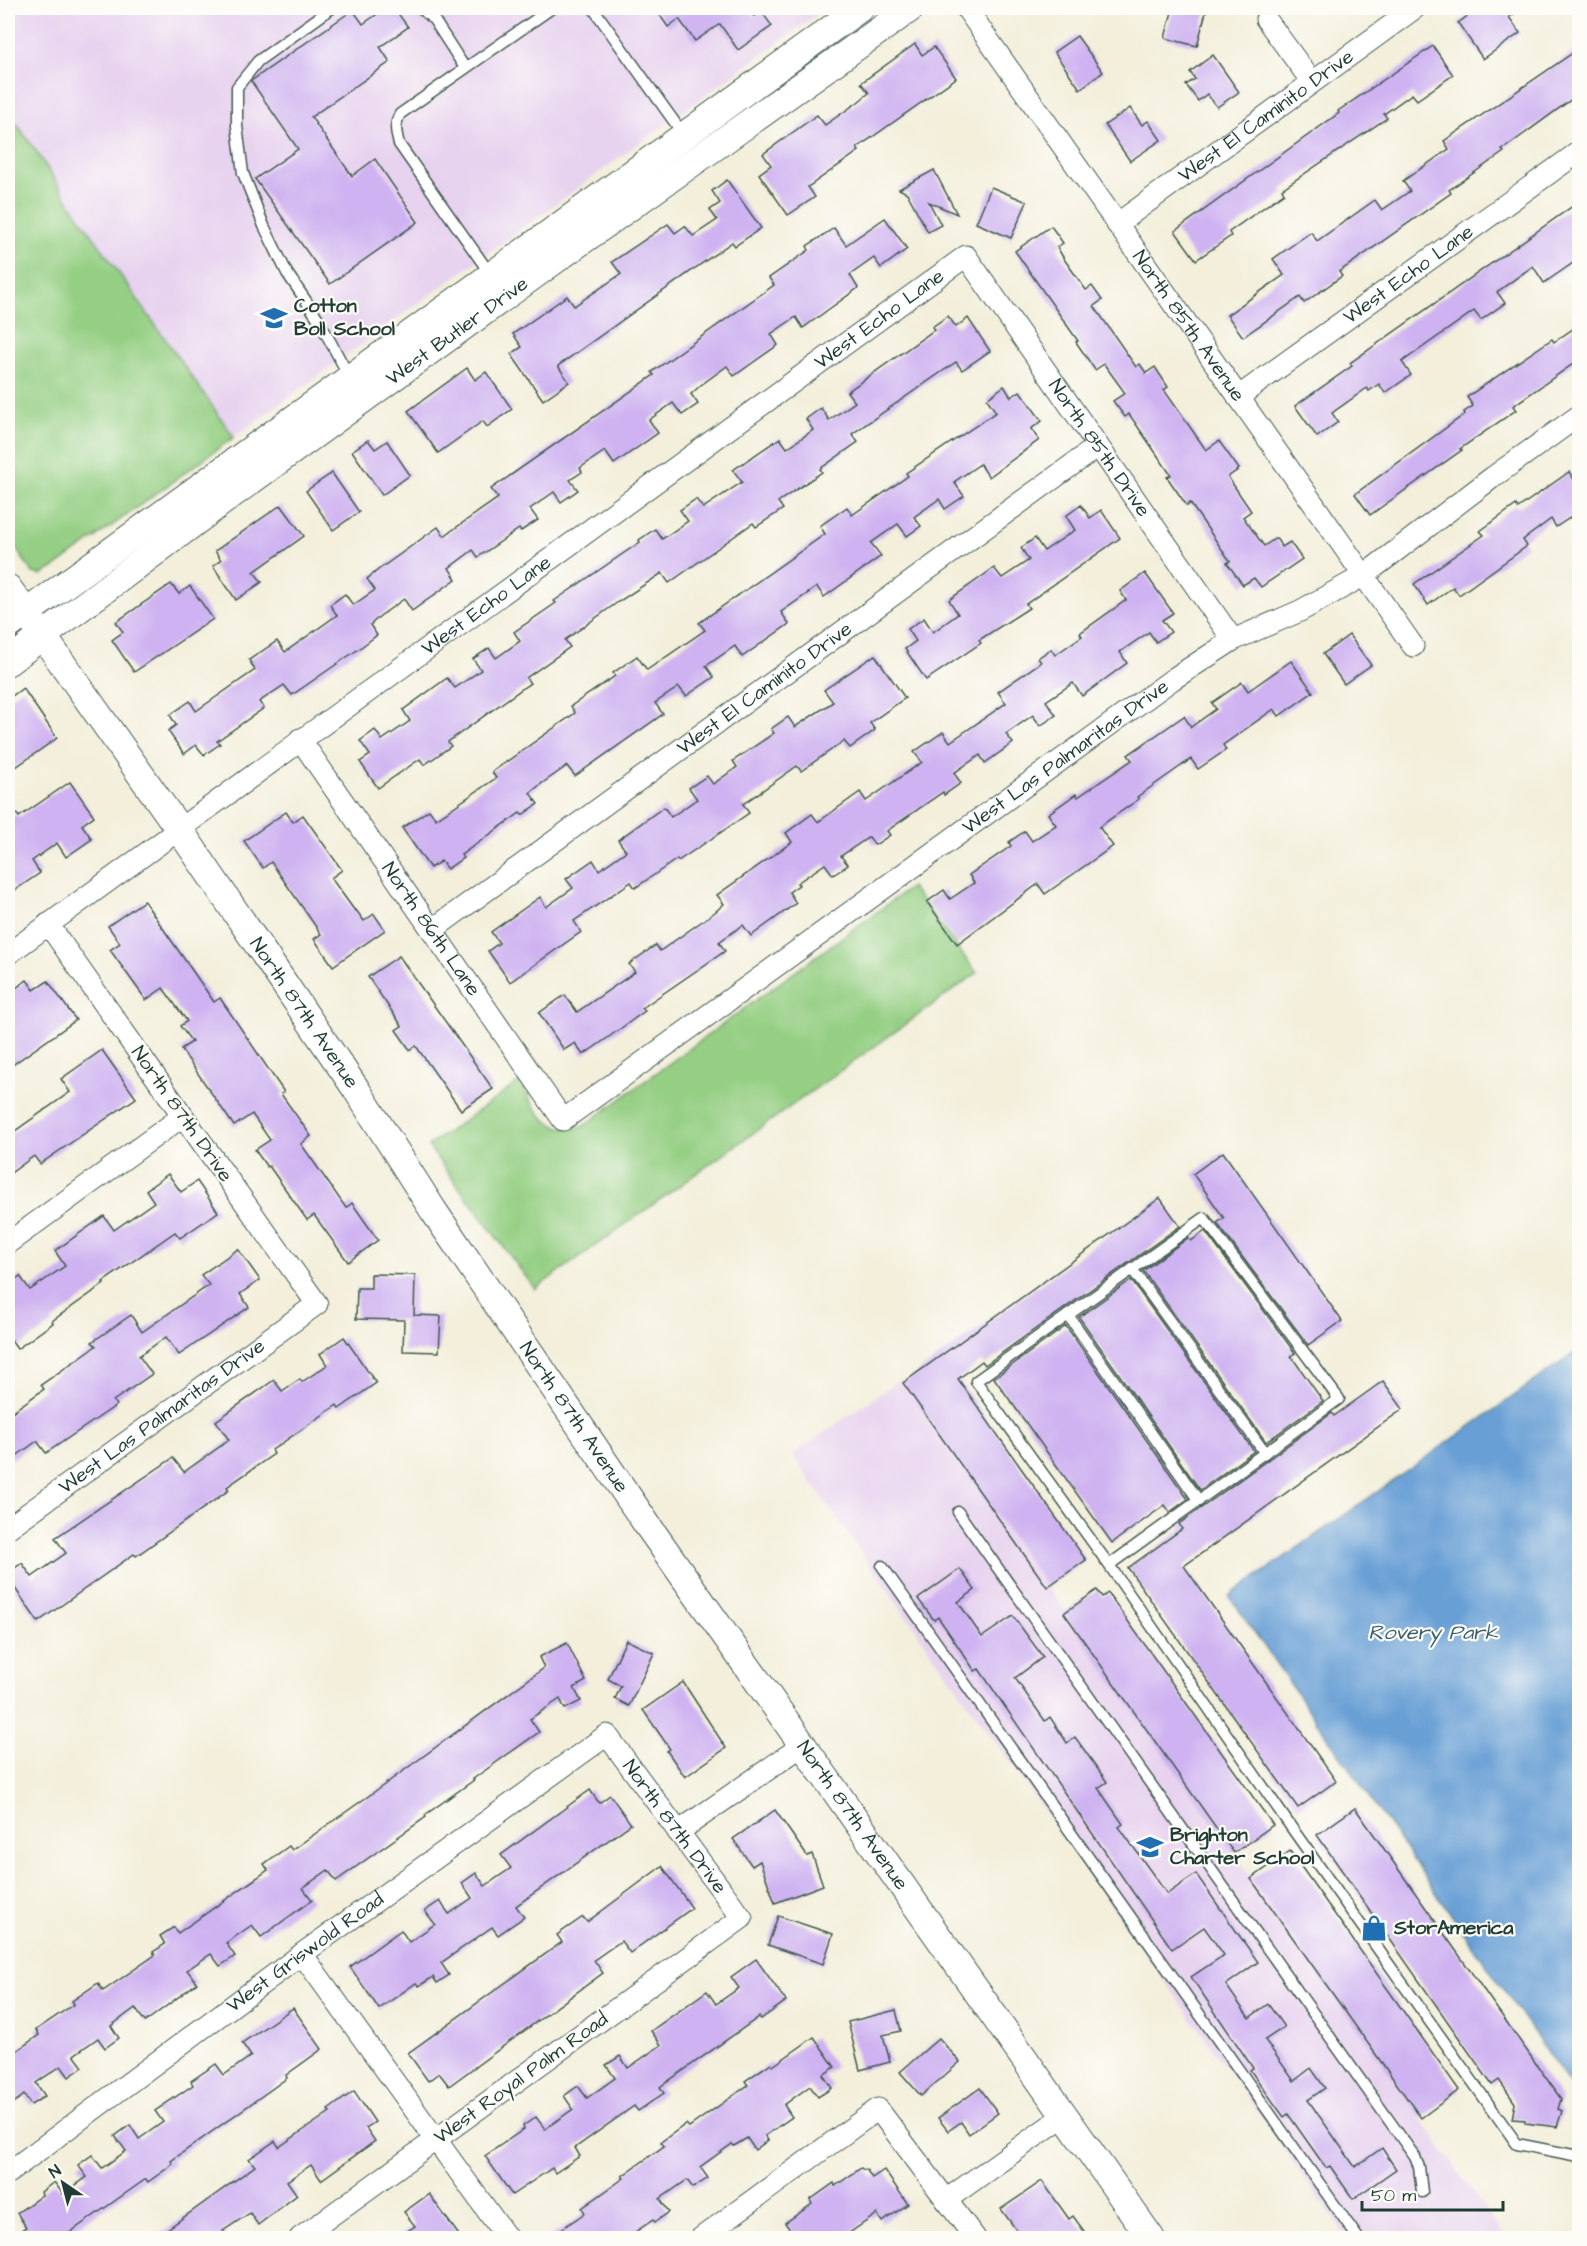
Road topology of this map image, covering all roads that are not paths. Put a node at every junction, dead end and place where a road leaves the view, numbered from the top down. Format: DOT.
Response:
graph roads {
  1 [pos="333,8"];
  2 [pos="421,8"];
  3 [pos="552,8"];
  4 [pos="593,8"];
  5 [pos="860,8"];
  6 [pos="911,8"];
  7 [pos="966,8"];
  8 [pos="1415,8"];
  9 [pos="1266,19"];
  10 [pos="465,68"];
  11 [pos="1312,82"];
  12 [pos="684,135"];
  13 [pos="1580,151"];
  14 [pos="1117,224"];
  15 [pos="966,256"];
  16 [pos="491,275"];
  17 [pos="350,378"];
  18 [pos="1238,397"];
  19 [pos="1580,416"];
  20 [pos="1098,446"];
  21 [pos="1363,576"];
  22 [pos="8,588"];
  23 [pos="17,619"];
  24 [pos="44,636"];
  25 [pos="1233,640"];
  26 [pos="1413,646"];
  27 [pos="8,662"];
  28 [pos="300,740"];
  29 [pos="179,829"];
  30 [pos="48,924"];
  31 [pos="432,930"];
  32 [pos="8,954"];
  33 [pos="183,1116"];
  34 [pos="563,1120"];
  35 [pos="8,1243"];
  36 [pos="1132,1269"];
  37 [pos="317,1304"];
  38 [pos="1068,1315"];
  39 [pos="1265,1453"];
  40 [pos="1199,1502"];
  41 [pos="958,1512"];
  42 [pos="8,1528"];
  43 [pos="1109,1565"];
  44 [pos="882,1566"];
  45 [pos="607,1735"];
  46 [pos="803,1745"];
  47 [pos="678,1832"];
  48 [pos="742,1918"];
  49 [pos="302,1954"];
  50 [pos="1065,2115"];
  51 [pos="436,2140"];
  52 [pos="1580,2158"];
  53 [pos="8,2173"];
  54 [pos="1422,2192"];
  55 [pos="946,2200"];
  56 [pos="300,2238"];
  57 [pos="507,2238"];
  58 [pos="701,2238"];
  59 [pos="975,2238"];
  60 [pos="1151,2238"];
  61 [pos="1358,2238"];
  1 -- 17 [label="lane"];
  2 -- 10 [label="lane"];
  3 -- 10 [label="lane"];
  4 -- 12 [label="lane"];
  5 -- 12 [label="street, West Butler Drive"];
  6 -- 24 [label="street, West Butler Drive"];
  7 -- 14 [label="street, North 85th Avenue"];
  8 -- 11 [label="street, West El Caminito Drive"];
  9 -- 11 [label="street"];
  10 -- 16 [label="lane"];
  11 -- 14 [label="street, West El Caminito Drive"];
  12 -- 16 [label="street, West Butler Drive"];
  13 -- 18 [label="street, West Echo Lane"];
  14 -- 18 [label="street, North 85th Avenue"];
  15 -- 20 [label="street, North 85th Drive"];
  15 -- 28 [label="street, West Echo Lane"];
  16 -- 17 [label="street, West Butler Drive"];
  17 -- 23 [label="street, West Butler Drive"];
  18 -- 21 [label="street, North 85th Avenue"];
  19 -- 21 [label="street, West Las Palmaritas Drive"];
  20 -- 25 [label="street, North 85th Drive"];
  20 -- 31 [label="street, West El Caminito Drive"];
  21 -- 25 [label="street, West Las Palmaritas Drive"];
  21 -- 26 [label="street, North 85th Avenue"];
  22 -- 23 [label="street, North 87th Avenue"];
  23 -- 24 [label="street, North 87th Avenue"];
  24 -- 27 [label="street, West Butler Drive"];
  24 -- 29 [label="street, North 87th Avenue"];
  25 -- 34 [label="street, West Las Palmaritas Drive"];
  28 -- 29 [label="street, West Echo Lane"];
  28 -- 31 [label="street, North 86th Lane"];
  29 -- 30 [label="street, West Echo Lane"];
  29 -- 46 [label="street, North 87th Avenue"];
  30 -- 32 [label="street, West Echo Lane"];
  30 -- 33 [label="street, North 87th Drive"];
  31 -- 34 [label="street, North 86th Lane"];
  33 -- 35 [label="street"];
  33 -- 37 [label="street, North 87th Drive"];
  36 -- 38 [label="lane"];
  36 -- 39 [label="lane"];
  36 -- 39 [label="lane"];
  37 -- 42 [label="street, West Las Palmaritas Drive"];
  38 -- 40 [label="lane"];
  38 -- 43 [label="lane"];
  39 -- 40 [label="lane"];
  40 -- 43 [label="lane"];
  41 -- 54 [label="lane"];
  43 -- 52 [label="lane"];
  44 -- 61 [label="lane"];
  45 -- 47 [label="street, North 87th Drive"];
  45 -- 49 [label="street, West Griswold Road"];
  46 -- 47 [label="street"];
  46 -- 50 [label="street, North 87th Avenue"];
  47 -- 48 [label="street, North 87th Drive"];
  48 -- 51 [label="street, West Royal Palm Road"];
  49 -- 51 [label="street"];
  49 -- 53 [label="street, West Griswold Road"];
  50 -- 55 [label="street"];
  50 -- 60 [label="street, North 87th Avenue"];
  51 -- 56 [label="street, West Royal Palm Road"];
  51 -- 57 [label="street"];
  55 -- 58 [label="street"];
  55 -- 59 [label="street"];
}
